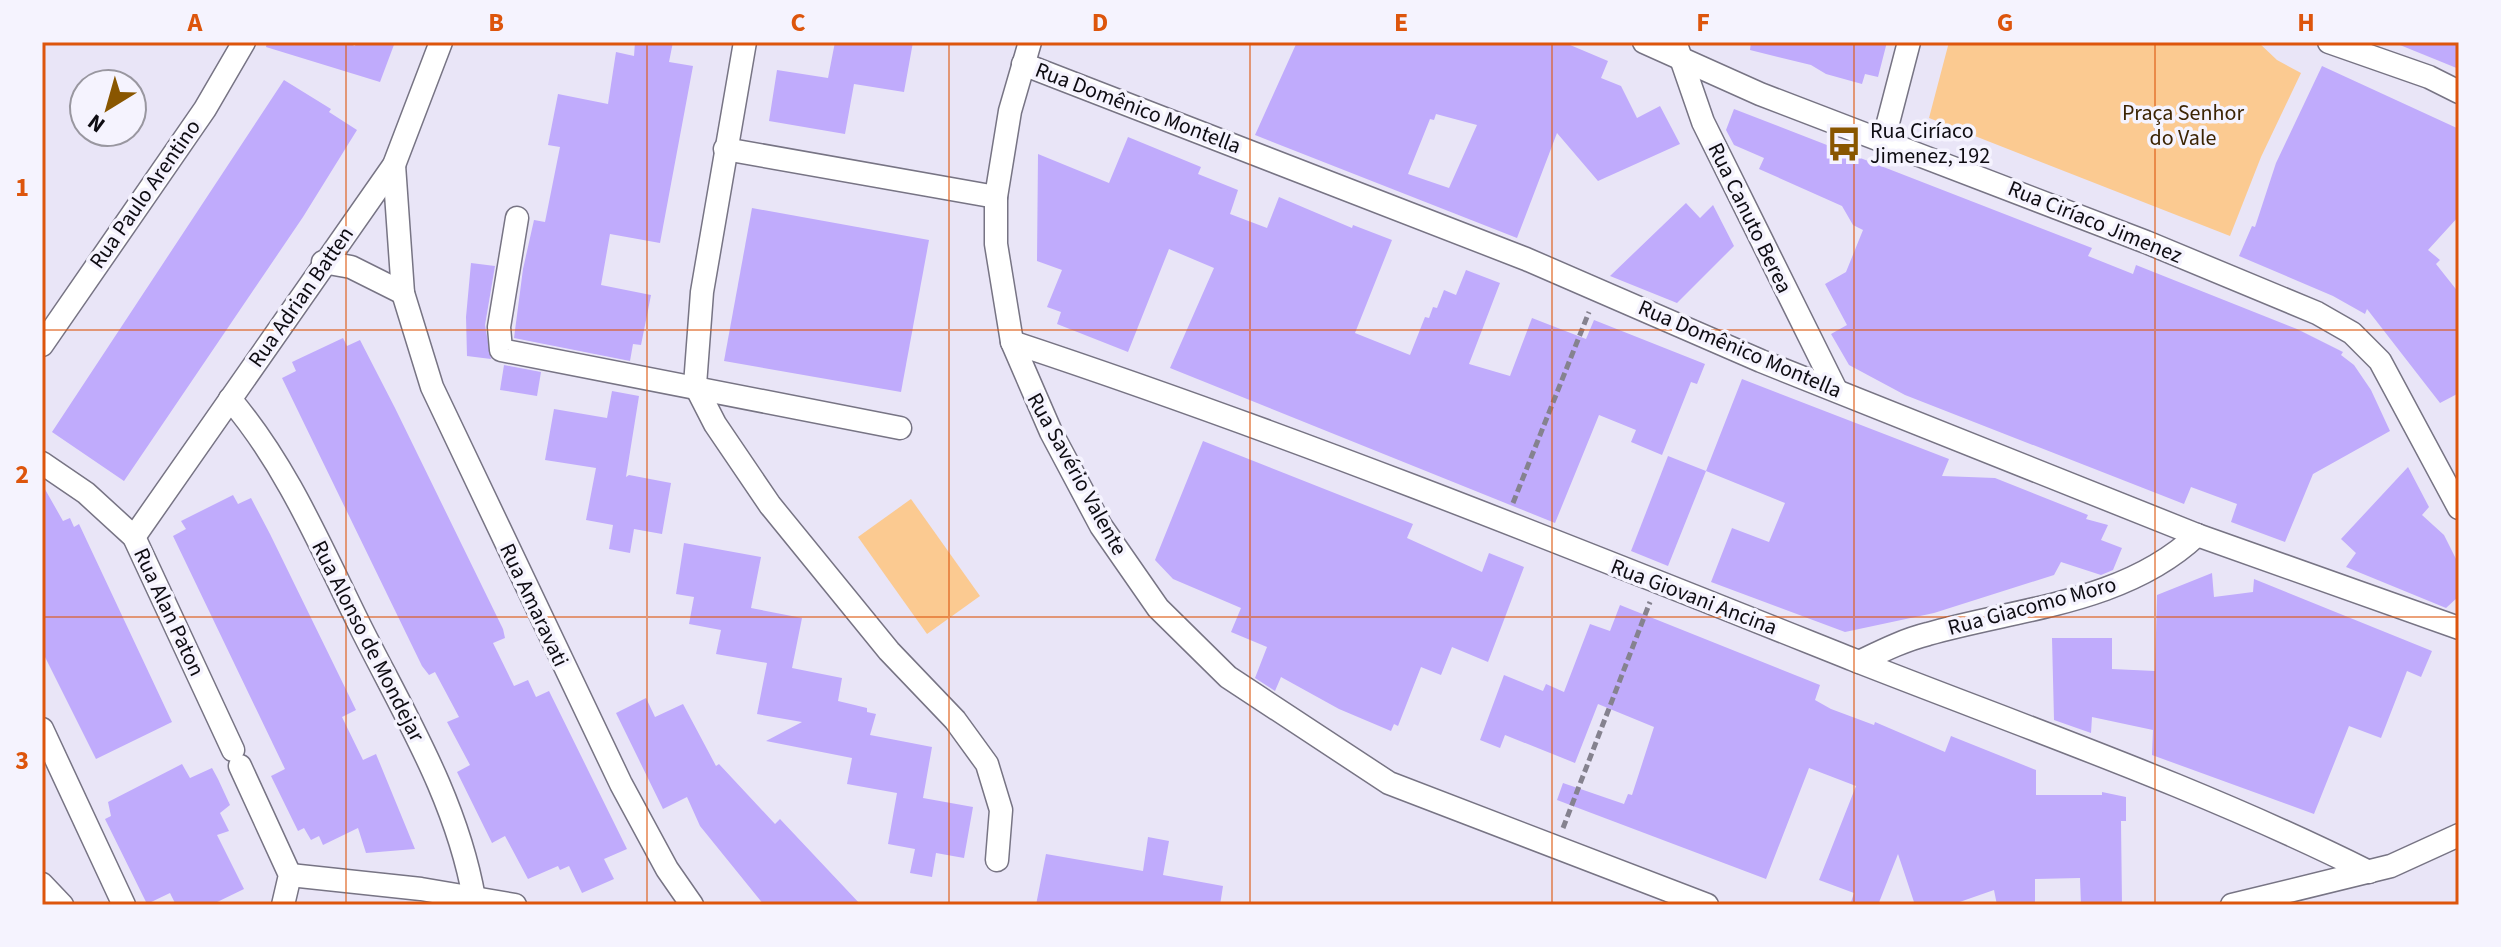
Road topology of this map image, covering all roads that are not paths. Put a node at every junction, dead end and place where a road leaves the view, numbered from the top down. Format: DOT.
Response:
graph roads {
  1 [pos="244,42"];
  2 [pos="441,42"];
  3 [pos="745,42"];
  4 [pos="1030,42"];
  5 [pos="1644,42"];
  6 [pos="1909,42"];
  7 [pos="2329,42"];
  8 [pos="1678,49"];
  9 [pos="1023,64"];
  10 [pos="2459,92"];
  11 [pos="1883,142"];
  12 [pos="725,149"];
  13 [pos="394,165"];
  14 [pos="996,197"];
  15 [pos="517,218"];
  16 [pos="323,262"];
  17 [pos="403,293"];
  18 [pos="1012,342"];
  19 [pos="42,345"];
  20 [pos="695,385"];
  21 [pos="1836,390"];
  22 [pos="230,399"];
  23 [pos="900,428"];
  24 [pos="42,463"];
  25 [pos="2459,508"];
  26 [pos="2197,535"];
  27 [pos="134,537"];
  28 [pos="2459,628"];
  29 [pos="1859,662"];
  30 [pos="42,729"];
  31 [pos="2459,835"];
  32 [pos="997,860"];
  33 [pos="2369,872"];
  34 [pos="290,875"];
  35 [pos="42,884"];
  36 [pos="474,898"];
  37 [pos="62,905"];
  38 [pos="124,905"];
  39 [pos="283,905"];
  40 [pos="515,905"];
  41 [pos="690,905"];
  42 [pos="1707,905"];
  43 [pos="2232,905"];
  1 -- 19 [label="street, Rua Paulo Arentino"];
  2 -- 13 [label="street, Rua Adrian Batten"];
  3 -- 12 [label="street"];
  4 -- 9 [label="street, Rua Savério Valente"];
  5 -- 8 [label="street, Rua Ciríaco Jimenez"];
  6 -- 11 [label="street"];
  7 -- 10 [label="street"];
  8 -- 11 [label="street, Rua Ciríaco Jimenez"];
  8 -- 21 [label="street, Rua Canuto Berea"];
  9 -- 14 [label="street, Rua Savério Valente"];
  9 -- 21 [label="street, Rua Domênico Montella"];
  11 -- 25 [label="street, Rua Ciríaco Jimenez"];
  12 -- 14 [label="street"];
  12 -- 20 [label="street"];
  13 -- 16 [label="street, Rua Adrian Batten"];
  13 -- 17 [label="street, Rua Amaravati"];
  14 -- 18 [label="street, Rua Savério Valente"];
  15 -- 20 [label="street"];
  16 -- 17 [label="street"];
  16 -- 22 [label="street, Rua Adrian Batten"];
  17 -- 41 [label="street, Rua Amaravati"];
  18 -- 29 [label="street, Rua Giovani Ancina"];
  18 -- 42 [label="street, Rua Savério Valente"];
  20 -- 23 [label="street"];
  20 -- 32 [label="street"];
  21 -- 26 [label="street, Rua Domênico Montella"];
  22 -- 27 [label="street, Rua Adrian Batten"];
  22 -- 36 [label="street, Rua Alonso de Mondejar"];
  24 -- 27 [label="street, Rua Alan Paton"];
  26 -- 28 [label="street, Rua Domênico Montella"];
  26 -- 29 [label="street, Rua Giacomo Moro"];
  27 -- 34 [label="street, Rua Alan Paton"];
  29 -- 33 [label="street, Rua Giovani Ancina"];
  30 -- 38 [label="street"];
  31 -- 33 [label="street"];
  33 -- 43 [label="street"];
  34 -- 36 [label="street"];
  34 -- 39 [label="street"];
  35 -- 37 [label="street"];
  36 -- 40 [label="street"];
}
